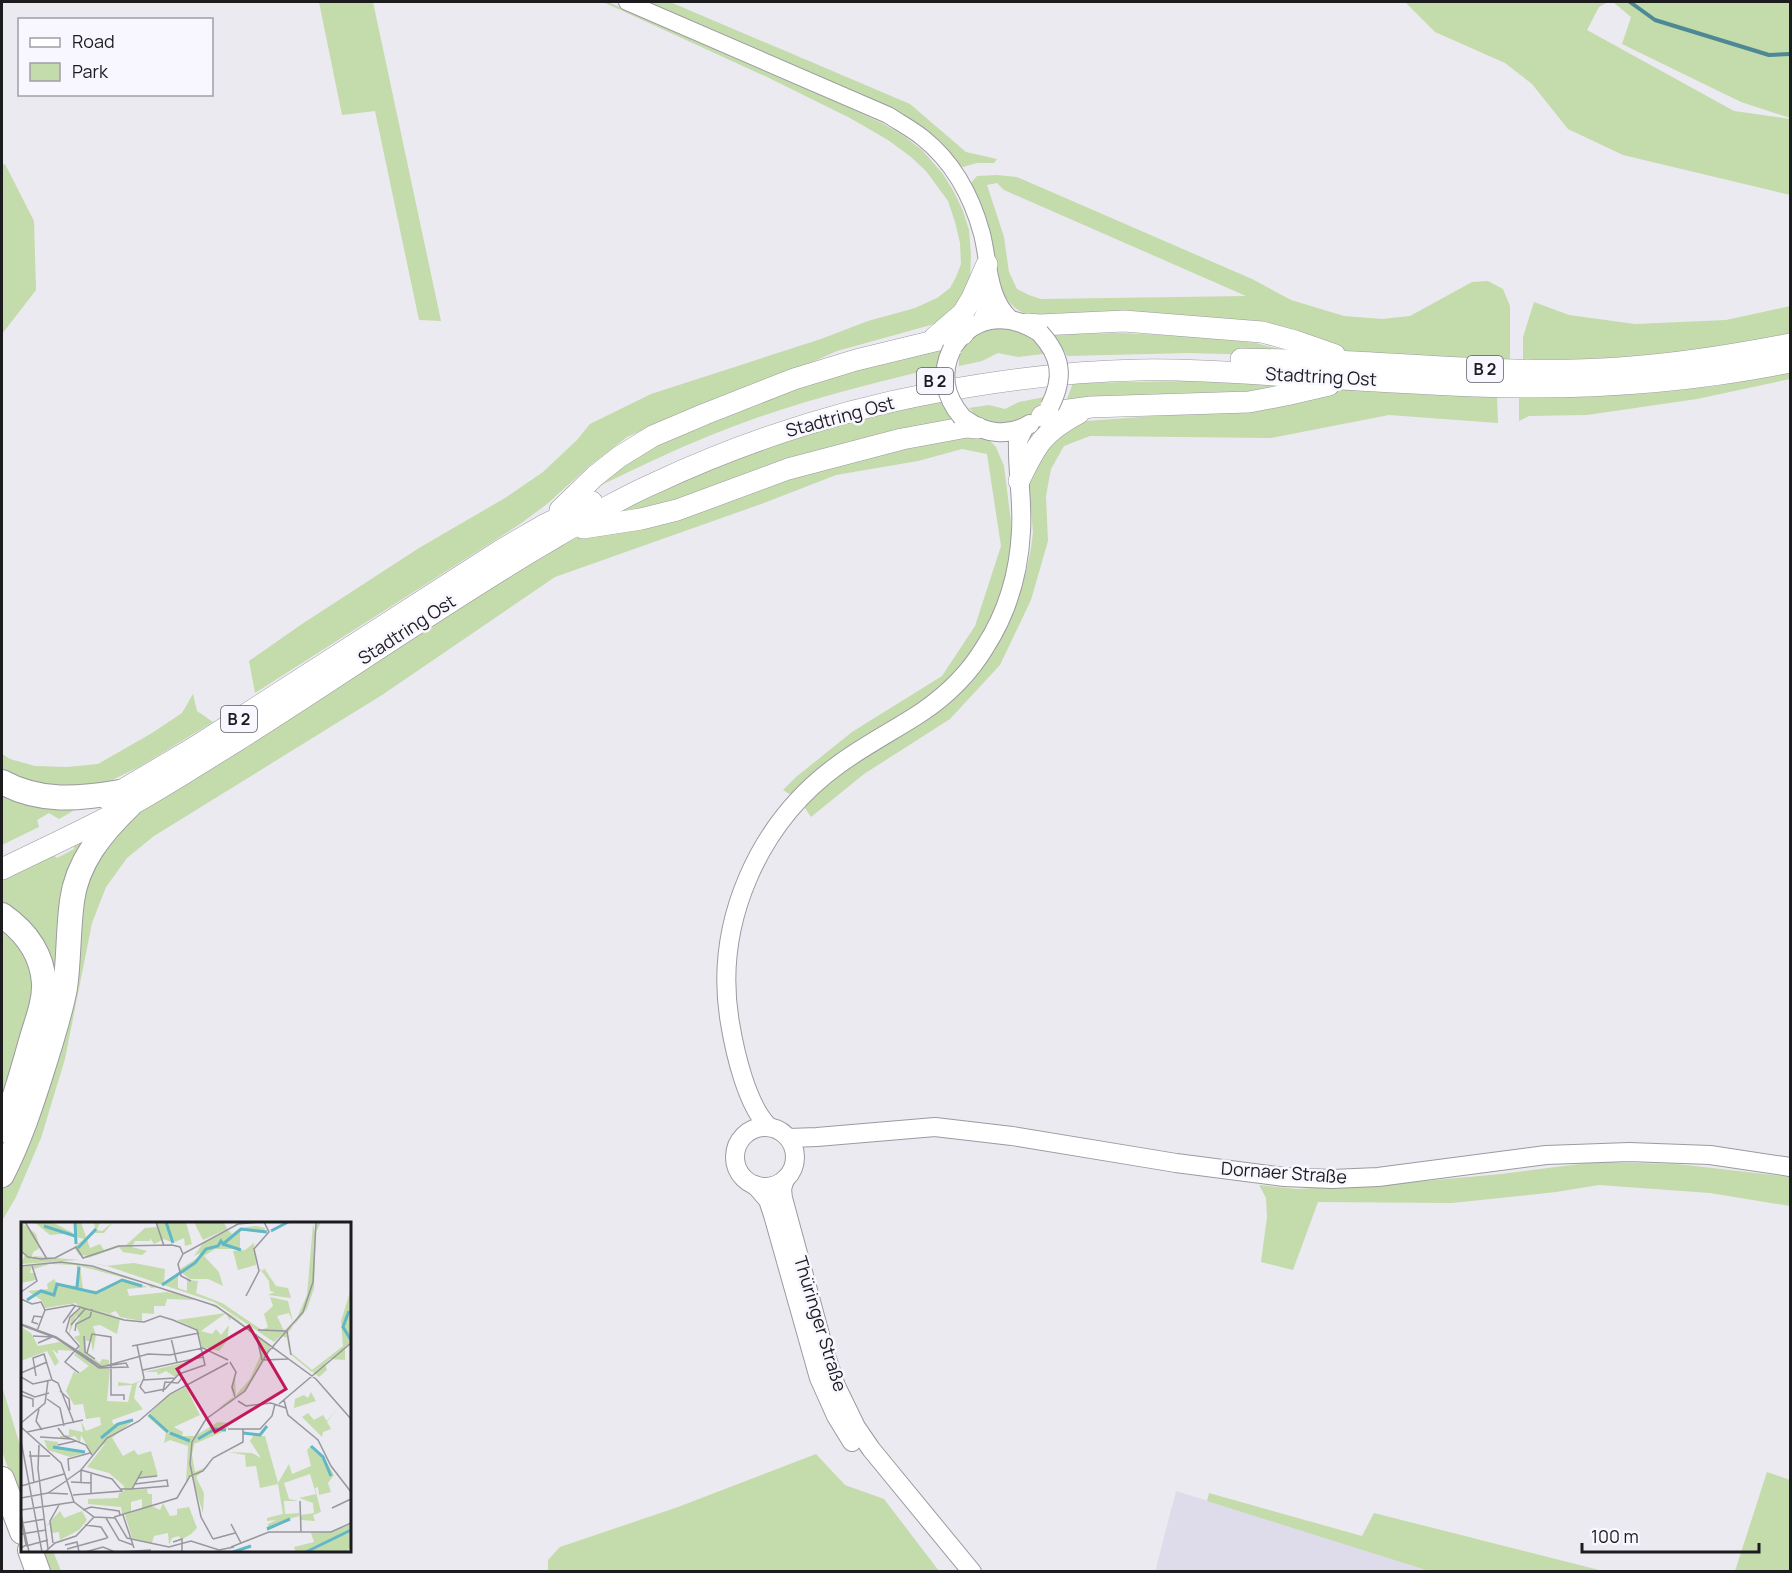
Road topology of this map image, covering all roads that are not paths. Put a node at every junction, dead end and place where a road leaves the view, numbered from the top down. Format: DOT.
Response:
graph roads {
  1 [pos="627,2"];
  2 [pos="987,264"];
  3 [pos="1026,326"];
  4 [pos="965,335"];
  5 [pos="929,342"];
  6 [pos="1791,344"];
  7 [pos="1791,362"];
  8 [pos="1352,370"];
  9 [pos="1091,407"];
  10 [pos="1046,411"];
  11 [pos="979,426"];
  12 [pos="1024,428"];
  13 [pos="1019,481"];
  14 [pos="544,525"];
  15 [pos="567,530"];
  16 [pos="2,782"];
  17 [pos="125,798"];
  18 [pos="2,857"];
  19 [pos="2,869"];
  20 [pos="2,915"];
  21 [pos="743,1078"];
  22 [pos="770,1127"];
  23 [pos="2,1130"];
  24 [pos="745,1134"];
  25 [pos="850,1134"];
  26 [pos="789,1138"];
  27 [pos="794,1163"];
  28 [pos="1791,1167"];
  29 [pos="2,1175"];
  30 [pos="785,1179"];
  31 [pos="755,1185"];
  32 [pos="2,1479"];
  33 [pos="21,1529"];
  34 [pos="30,1552"];
  35 [pos="38,1572"];
  36 [pos="956,1572"];
  37 [pos="972,1572"];
  1 -- 2 [label="street"];
  2 -- 3 [label="street"];
  2 -- 4 [label="street"];
  2 -- 5 [label="highway, B 2"];
  3 -- 4 [label="main road"];
  3 -- 8 [label="highway, B 2"];
  3 -- 10 [label="main road, bridge"];
  4 -- 5 [label="highway, B 2"];
  4 -- 11 [label="main road, bridge"];
  5 -- 14 [label="highway, B 2"];
  6 -- 8 [label="highway, Stadtring Ost / B 2"];
  7 -- 8 [label="highway, Stadtring Ost / B 2"];
  8 -- 9 [label="highway, B 2"];
  8 -- 14 [label="highway, Stadtring Ost / B 2"];
  8 -- 15 [label="highway, Stadtring Ost / B 2"];
  9 -- 10 [label="highway, B 2"];
  9 -- 13 [label="highway, B 2"];
  10 -- 12 [label="main road"];
  11 -- 12 [label="main road"];
  11 -- 13 [label="main road"];
  11 -- 15 [label="highway, B 2"];
  12 -- 13 [label="main road"];
  13 -- 21 [label="main road"];
  14 -- 17 [label="highway, Stadtring Ost / B 2"];
  15 -- 17 [label="highway, Stadtring Ost / B 2"];
  16 -- 17 [label="highway"];
  17 -- 18 [label="highway, Stadtring Ost / B 2"];
  17 -- 19 [label="highway, Stadtring Ost / B 2"];
  17 -- 29 [label="highway"];
  20 -- 23 [label="highway"];
  21 -- 22 [label="main road"];
  21 -- 24 [label="main road"];
  22 -- 24 [label="main road"];
  22 -- 26 [label="main road"];
  24 -- 31 [label="main road"];
  25 -- 26 [label="main road, Dornaer Straße"];
  25 -- 27 [label="main road, Dornaer Straße"];
  25 -- 28 [label="main road, Dornaer Straße"];
  26 -- 27 [label="main road"];
  27 -- 30 [label="main road"];
  30 -- 31 [label="main road"];
  30 -- 37 [label="main road, Thüringer Straße"];
  31 -- 36 [label="main road, Thüringer Straße"];
  32 -- 33 [label="highway"];
  34 -- 35 [label="highway"];
}
